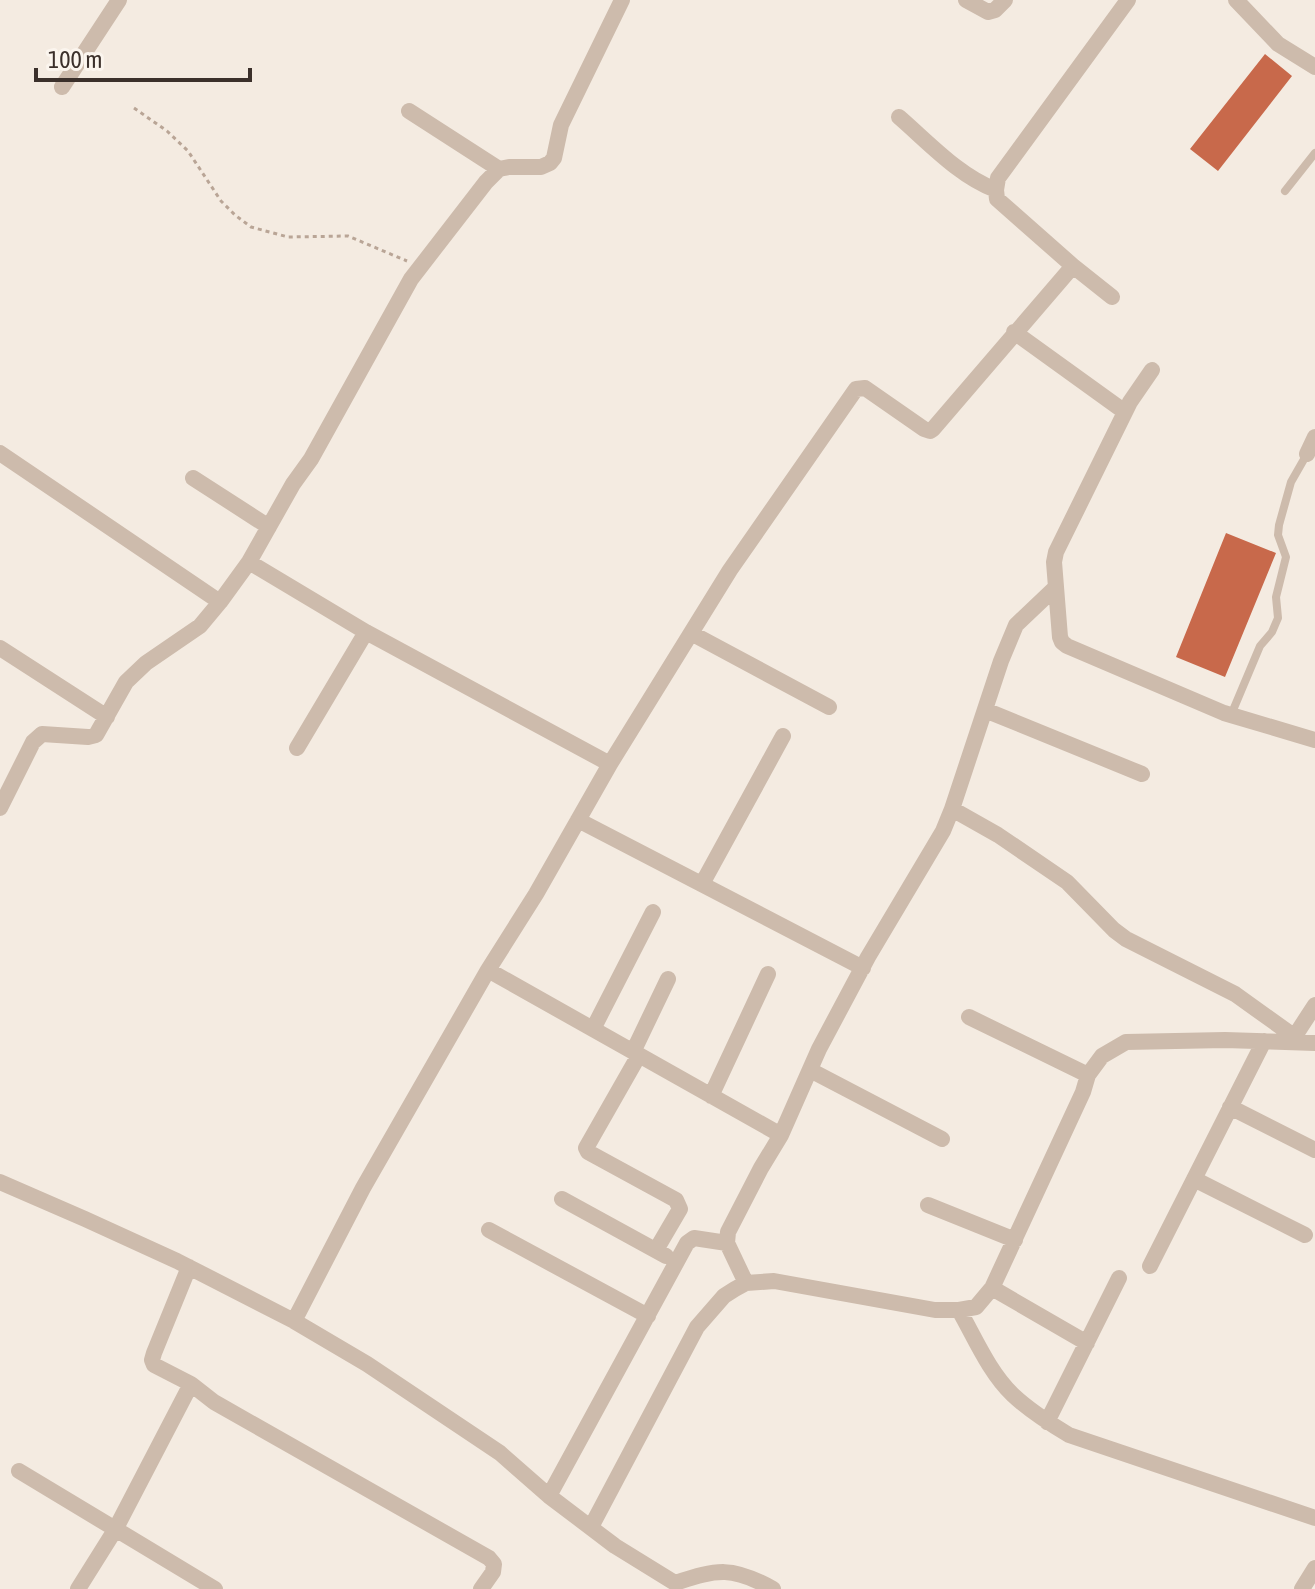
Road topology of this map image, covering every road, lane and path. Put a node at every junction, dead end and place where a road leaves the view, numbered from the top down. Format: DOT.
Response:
graph roads {
  1 [pos="119,0"];
  2 [pos="622,0"];
  3 [pos="966,0"];
  4 [pos="1005,0"];
  5 [pos="1128,0"];
  6 [pos="1236,0"];
  7 [pos="1315,67"];
  8 [pos="62,87"];
  9 [pos="134,108"];
  10 [pos="409,111"];
  11 [pos="899,117"];
  12 [pos="1315,153"];
  13 [pos="499,169"];
  14 [pos="996,190"];
  15 [pos="1285,191"];
  16 [pos="1073,266"];
  17 [pos="422,267"];
  18 [pos="1112,297"];
  19 [pos="1014,332"];
  20 [pos="1152,370"];
  21 [pos="1125,412"];
  22 [pos="1315,437"];
  23 [pos="0,453"];
  24 [pos="1307,454"];
  25 [pos="193,478"];
  26 [pos="269,527"];
  27 [pos="249,562"];
  28 [pos="1056,587"];
  29 [pos="220,602"];
  30 [pos="366,632"];
  31 [pos="691,633"];
  32 [pos="0,648"];
  33 [pos="829,707"];
  34 [pos="985,710"];
  35 [pos="1231,715"];
  36 [pos="107,717"];
  37 [pos="783,736"];
  38 [pos="1315,740"];
  39 [pos="297,748"];
  40 [pos="610,764"];
  41 [pos="1142,774"];
  42 [pos="0,808"];
  43 [pos="952,809"];
  44 [pos="578,820"];
  45 [pos="702,884"];
  46 [pos="653,912"];
  47 [pos="863,968"];
  48 [pos="488,970"];
  49 [pos="768,974"];
  50 [pos="668,979"];
  51 [pos="1315,1005"];
  52 [pos="969,1017"];
  53 [pos="593,1029"];
  54 [pos="1293,1039"];
  55 [pos="1264,1041"];
  56 [pos="1315,1043"];
  57 [pos="636,1054"];
  58 [pos="810,1070"];
  59 [pos="1088,1075"];
  60 [pos="711,1096"];
  61 [pos="1230,1107"];
  62 [pos="781,1135"];
  63 [pos="942,1139"];
  64 [pos="1315,1150"];
  65 [pos="1194,1179"];
  66 [pos="0,1182"];
  67 [pos="562,1199"];
  68 [pos="928,1205"];
  69 [pos="489,1230"];
  70 [pos="1305,1235"];
  71 [pos="1015,1240"];
  72 [pos="727,1243"];
  73 [pos="656,1250"];
  74 [pos="676,1262"];
  75 [pos="1150,1266"];
  76 [pos="189,1267"];
  77 [pos="1119,1278"];
  78 [pos="746,1283"];
  79 [pos="992,1288"];
  80 [pos="959,1310"];
  81 [pos="648,1316"];
  82 [pos="294,1321"];
  83 [pos="1087,1343"];
  84 [pos="191,1384"];
  85 [pos="1047,1422"];
  86 [pos="19,1471"];
  87 [pos="549,1496"];
  88 [pos="1315,1518"];
  89 [pos="591,1527"];
  90 [pos="115,1530"];
  91 [pos="1315,1568"];
  92 [pos="675,1586"];
  93 [pos="78,1589"];
  94 [pos="215,1589"];
  95 [pos="481,1589"];
  96 [pos="773,1589"];
  97 [pos="1302,1589"];
  1 -- 8 [label="street"];
  2 -- 13 [label="street"];
  3 -- 4 [label="street"];
  5 -- 14 [label="street"];
  6 -- 7 [label="street"];
  9 -- 17 [label="path"];
  10 -- 13 [label="street"];
  11 -- 14 [label="street"];
  12 -- 15 [label="lane"];
  13 -- 17 [label="street"];
  14 -- 16 [label="street"];
  16 -- 18 [label="street"];
  16 -- 19 [label="street"];
  17 -- 26 [label="street"];
  19 -- 21 [label="street"];
  19 -- 31 [label="street"];
  20 -- 21 [label="street"];
  21 -- 28 [label="street"];
  22 -- 24 [label="street"];
  23 -- 29 [label="street"];
  24 -- 35 [label="lane"];
  25 -- 26 [label="street"];
  26 -- 27 [label="street"];
  27 -- 29 [label="street"];
  27 -- 30 [label="street"];
  28 -- 34 [label="street"];
  28 -- 35 [label="street"];
  29 -- 36 [label="street"];
  30 -- 39 [label="street"];
  30 -- 40 [label="street"];
  31 -- 33 [label="street"];
  31 -- 40 [label="street"];
  32 -- 36 [label="street"];
  34 -- 41 [label="street"];
  34 -- 43 [label="street"];
  35 -- 38 [label="street"];
  36 -- 42 [label="street"];
  37 -- 45 [label="street"];
  40 -- 44 [label="street"];
  43 -- 47 [label="street"];
  43 -- 54 [label="street"];
  44 -- 45 [label="street"];
  44 -- 48 [label="street"];
  45 -- 47 [label="street"];
  46 -- 53 [label="street"];
  47 -- 58 [label="street"];
  48 -- 53 [label="street"];
  48 -- 82 [label="street"];
  49 -- 60 [label="street"];
  50 -- 57 [label="street"];
  51 -- 54 [label="street"];
  52 -- 59 [label="street"];
  53 -- 57 [label="street"];
  54 -- 55 [label="street"];
  54 -- 56 [label="street"];
  55 -- 59 [label="street"];
  55 -- 61 [label="street"];
  57 -- 60 [label="street"];
  57 -- 73 [label="street"];
  58 -- 62 [label="street"];
  58 -- 63 [label="street"];
  59 -- 71 [label="street"];
  60 -- 62 [label="street"];
  61 -- 64 [label="street"];
  61 -- 65 [label="street"];
  62 -- 72 [label="street"];
  65 -- 70 [label="street"];
  65 -- 75 [label="street"];
  66 -- 76 [label="street"];
  67 -- 73 [label="street"];
  68 -- 71 [label="street"];
  69 -- 81 [label="street"];
  71 -- 79 [label="street"];
  72 -- 74 [label="street"];
  72 -- 78 [label="street"];
  73 -- 74 [label="street"];
  74 -- 81 [label="street"];
  76 -- 82 [label="street"];
  76 -- 84 [label="street"];
  77 -- 83 [label="street"];
  78 -- 80 [label="street"];
  78 -- 89 [label="street"];
  79 -- 80 [label="street"];
  79 -- 83 [label="street"];
  80 -- 85 [label="street"];
  81 -- 87 [label="street"];
  82 -- 87 [label="street"];
  83 -- 85 [label="street"];
  84 -- 90 [label="street"];
  84 -- 95 [label="street"];
  85 -- 88 [label="street"];
  86 -- 90 [label="street"];
  87 -- 89 [label="street"];
  89 -- 92 [label="street"];
  90 -- 93 [label="street"];
  90 -- 94 [label="street"];
  91 -- 97 [label="street"];
  92 -- 96 [label="street"];
}
